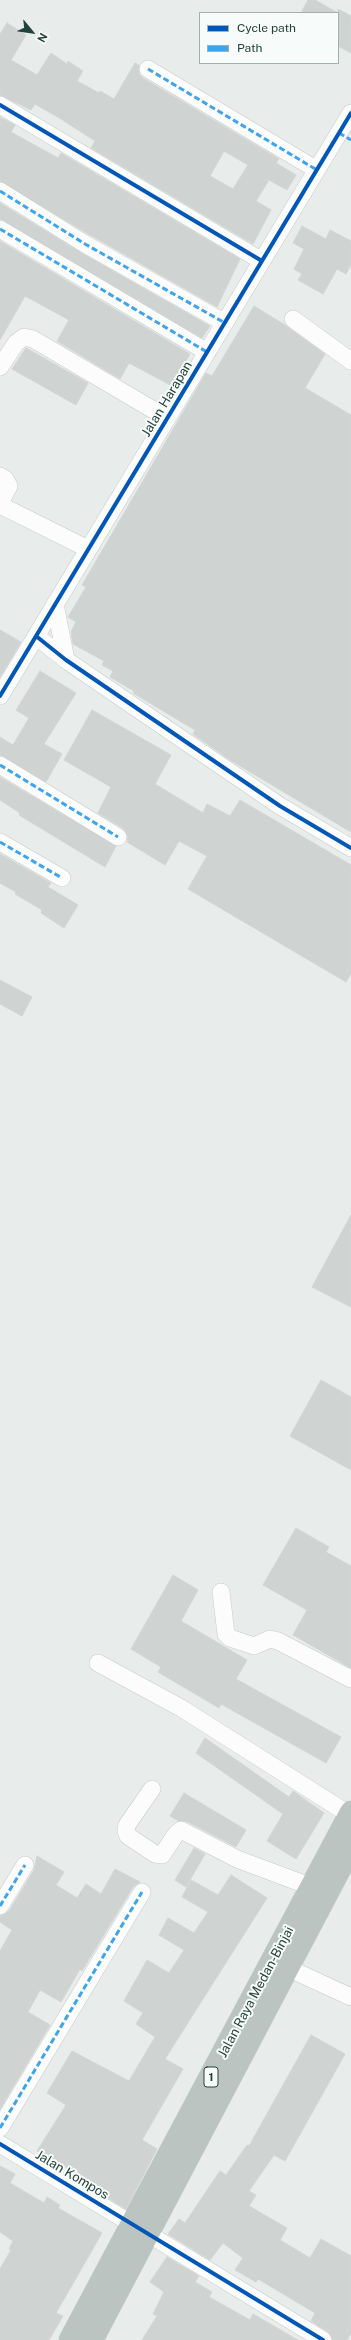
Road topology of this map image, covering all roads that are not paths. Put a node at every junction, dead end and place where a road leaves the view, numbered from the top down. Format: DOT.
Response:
graph roads {
  1 [pos="148,69"];
  2 [pos="0,105"];
  3 [pos="351,112"];
  4 [pos="345,137"];
  5 [pos="317,170"];
  6 [pos="0,191"];
  7 [pos="0,229"];
  8 [pos="262,261"];
  9 [pos="293,319"];
  10 [pos="224,322"];
  11 [pos="207,352"];
  12 [pos="351,361"];
  13 [pos="0,367"];
  14 [pos="167,418"];
  15 [pos="0,476"];
  16 [pos="0,504"];
  17 [pos="88,549"];
  18 [pos="55,604"];
  19 [pos="36,636"];
  20 [pos="66,660"];
  21 [pos="0,696"];
  22 [pos="0,765"];
  23 [pos="118,837"];
  24 [pos="0,842"];
  25 [pos="351,848"];
  26 [pos="62,878"];
  27 [pos="221,1592"];
  28 [pos="98,1663"];
  29 [pos="351,1679"];
  30 [pos="152,1789"];
  31 [pos="350,1813"];
  32 [pos="343,1852"];
  33 [pos="25,1865"];
  34 [pos="312,1887"];
  35 [pos="142,1892"];
  36 [pos="0,1906"];
  37 [pos="288,1968"];
  38 [pos="351,1997"];
  39 [pos="0,2128"];
  40 [pos="0,2144"];
  41 [pos="141,2229"];
  42 [pos="70,2340"];
  43 [pos="92,2340"];
  44 [pos="323,2340"];
  1 -- 5 [label="street"];
  2 -- 8 [label="street"];
  3 -- 4 [label="street, Jalan Harapan"];
  4 -- 5 [label="street, Jalan Harapan"];
  5 -- 8 [label="street, Jalan Harapan"];
  6 -- 10 [label="street"];
  7 -- 11 [label="street"];
  8 -- 10 [label="street, Jalan Harapan"];
  9 -- 12 [label="street"];
  10 -- 11 [label="street, Jalan Harapan"];
  11 -- 14 [label="street, Jalan Harapan"];
  13 -- 14 [label="street"];
  14 -- 17 [label="street, Jalan Harapan"];
  15 -- 16 [label="street"];
  16 -- 17 [label="street"];
  17 -- 18 [label="street, Jalan Harapan"];
  18 -- 19 [label="street, Jalan Harapan"];
  18 -- 20 [label="street"];
  19 -- 20 [label="street"];
  19 -- 21 [label="street, Jalan Harapan"];
  20 -- 25 [label="street"];
  22 -- 23 [label="street"];
  24 -- 26 [label="street"];
  27 -- 29 [label="street"];
  28 -- 31 [label="street"];
  30 -- 34 [label="street"];
  31 -- 32 [label="highway, Jalan Raya Medan-Binjai / 1"];
  32 -- 34 [label="highway, Jalan Raya Medan-Binjai / 1"];
  32 -- 37 [label="highway, Jalan Raya Medan-Binjai / 1"];
  33 -- 36 [label="street"];
  34 -- 41 [label="highway, Jalan Raya Medan-Binjai / 1"];
  35 -- 39 [label="street"];
  37 -- 38 [label="street"];
  37 -- 41 [label="highway, Jalan Raya Medan-Binjai / 1"];
  40 -- 41 [label="street, Jalan Kompos"];
  41 -- 42 [label="highway, Jalan Raya Medan-Binjai / 1"];
  41 -- 43 [label="highway, Jalan Raya Medan-Binjai / 1"];
  41 -- 44 [label="street, Jalan Kompos"];
}
